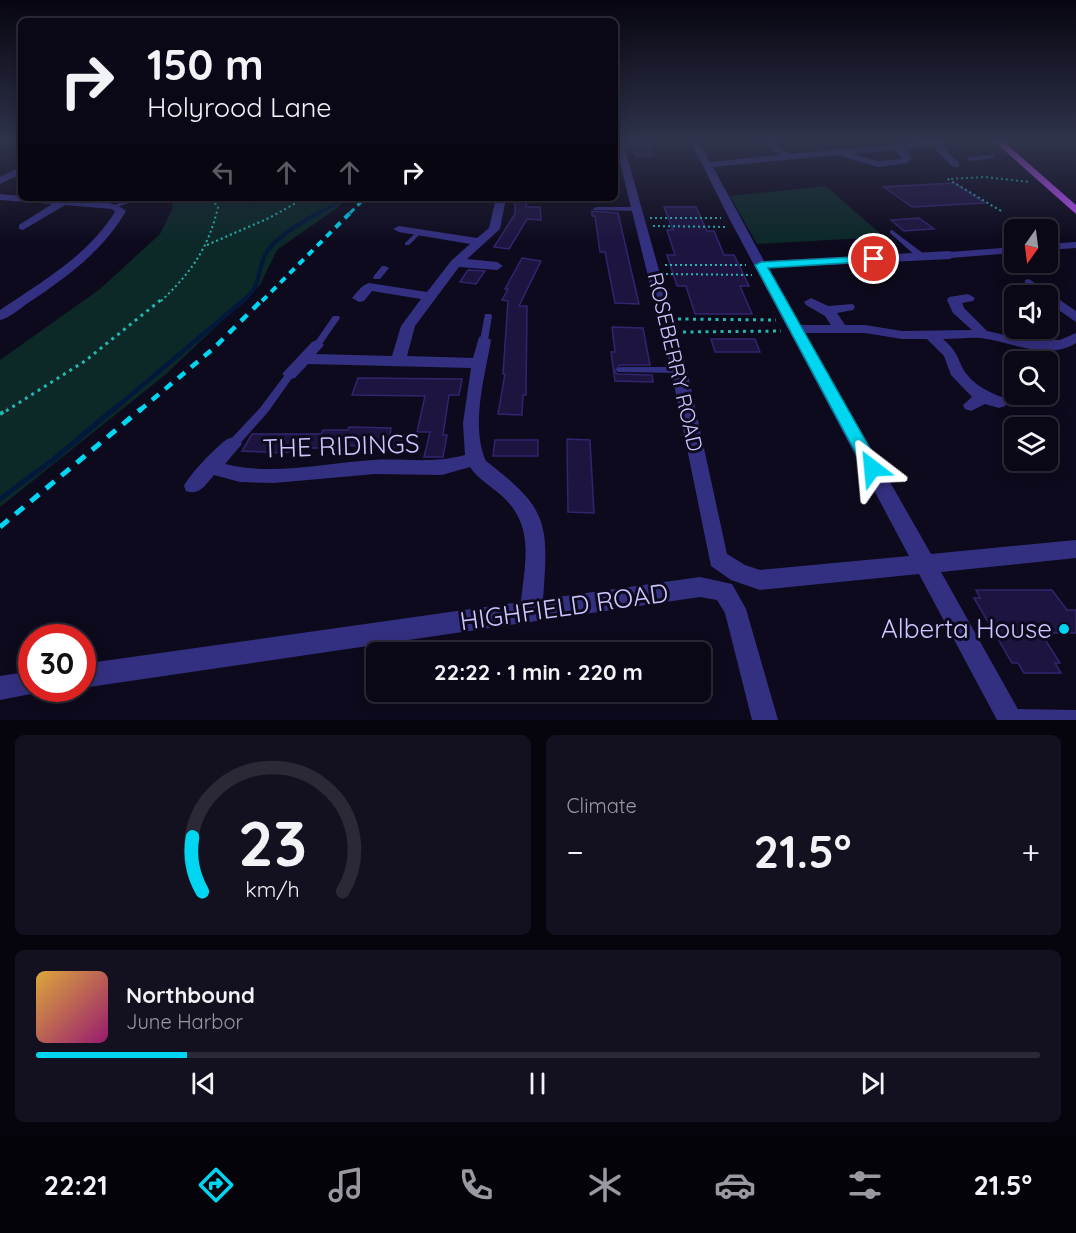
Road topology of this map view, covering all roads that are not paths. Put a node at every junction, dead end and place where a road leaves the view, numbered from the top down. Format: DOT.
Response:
graph roads {
  1 [pos="628,176"];
  2 [pos="711,176"];
  3 [pos="1037,176"];
  4 [pos="0,197"];
  5 [pos="18,198"];
  6 [pos="65,201"];
  7 [pos="81,201"];
  8 [pos="130,201"];
  9 [pos="500,201"];
  10 [pos="114,206"];
  11 [pos="596,209"];
  12 [pos="1076,211"];
  13 [pos="639,218"];
  14 [pos="23,227"];
  15 [pos="399,228"];
  16 [pos="422,228"];
  17 [pos="892,232"];
  18 [pos="479,242"];
  19 [pos="407,244"];
  20 [pos="1076,245"];
  21 [pos="1058,246"];
  22 [pos="1004,251"];
  23 [pos="950,255"];
  24 [pos="921,256"];
  25 [pos="458,261"];
  26 [pos="497,266"];
  27 [pos="763,270"];
  28 [pos="431,297"];
  29 [pos="359,298"];
  30 [pos="968,298"];
  31 [pos="811,302"];
  32 [pos="1058,303"];
  33 [pos="848,308"];
  34 [pos="830,313"];
  35 [pos="0,316"];
  36 [pos="488,316"];
  37 [pos="336,318"];
  38 [pos="1076,318"];
  39 [pos="794,327"];
  40 [pos="841,329"];
  41 [pos="981,334"];
  42 [pos="931,335"];
  43 [pos="484,340"];
  44 [pos="1069,341"];
  45 [pos="316,345"];
  46 [pos="1076,355"];
  47 [pos="306,359"];
  48 [pos="398,362"];
  49 [pos="480,363"];
  50 [pos="621,370"];
  51 [pos="679,370"];
  52 [pos="290,374"];
  53 [pos="984,402"];
  54 [pos="232,444"];
  55 [pos="474,459"];
  56 [pos="210,467"];
  57 [pos="193,486"];
  58 [pos="1076,549"];
  59 [pos="927,565"];
  60 [pos="731,582"];
  61 [pos="531,612"];
  62 [pos="96,674"];
  63 [pos="18,685"];
  64 [pos="0,688"];
  65 [pos="1011,718"];
  66 [pos="1076,718"];
  67 [pos="765,720"];
  1 -- 13 [label="street, ROSEBERRY ROAD"];
  2 -- 27 [label="street"];
  3 -- 12 [label="main road"];
  4 -- 5 [label="street"];
  6 -- 14 [label="street"];
  7 -- 10 [label="street"];
  8 -- 10 [label="lane"];
  9 -- 18 [label="street"];
  10 -- 35 [label="street"];
  11 -- 13 [label="lane"];
  13 -- 51 [label="street, ROSEBERRY ROAD"];
  15 -- 16 [label="street"];
  16 -- 18 [label="street"];
  16 -- 19 [label="lane"];
  17 -- 24 [label="lane"];
  18 -- 25 [label="street"];
  20 -- 21 [label="street"];
  22 -- 23 [label="street"];
  23 -- 24 [label="street"];
  24 -- 27 [label="street"];
  25 -- 26 [label="street"];
  25 -- 28 [label="street"];
  27 -- 39 [label="street"];
  28 -- 29 [label="street"];
  28 -- 48 [label="street"];
  30 -- 41 [label="street"];
  31 -- 34 [label="street"];
  32 -- 38 [label="street"];
  33 -- 34 [label="street"];
  34 -- 40 [label="street"];
  36 -- 43 [label="lane"];
  37 -- 45 [label="lane"];
  39 -- 40 [label="street"];
  39 -- 59 [label="street"];
  40 -- 42 [label="street"];
  41 -- 42 [label="street"];
  41 -- 44 [label="street"];
  42 -- 53 [label="street"];
  43 -- 49 [label="street"];
  44 -- 46 [label="street"];
  45 -- 47 [label="street"];
  47 -- 48 [label="street"];
  47 -- 52 [label="street"];
  48 -- 49 [label="street"];
  49 -- 55 [label="street"];
  50 -- 51 [label="lane"];
  51 -- 60 [label="street, ROSEBERRY ROAD"];
  52 -- 54 [label="lane"];
  54 -- 56 [label="street"];
  55 -- 56 [label="street, THE RIDINGS"];
  55 -- 61 [label="street"];
  56 -- 57 [label="street"];
  58 -- 59 [label="street, HIGHFIELD ROAD"];
  59 -- 60 [label="street, HIGHFIELD ROAD"];
  59 -- 65 [label="street"];
  60 -- 61 [label="street, HIGHFIELD ROAD"];
  60 -- 67 [label="street, ROSEBERRY ROAD"];
  61 -- 62 [label="street, HIGHFIELD ROAD"];
  63 -- 64 [label="street"];
  65 -- 66 [label="lane"];
}
